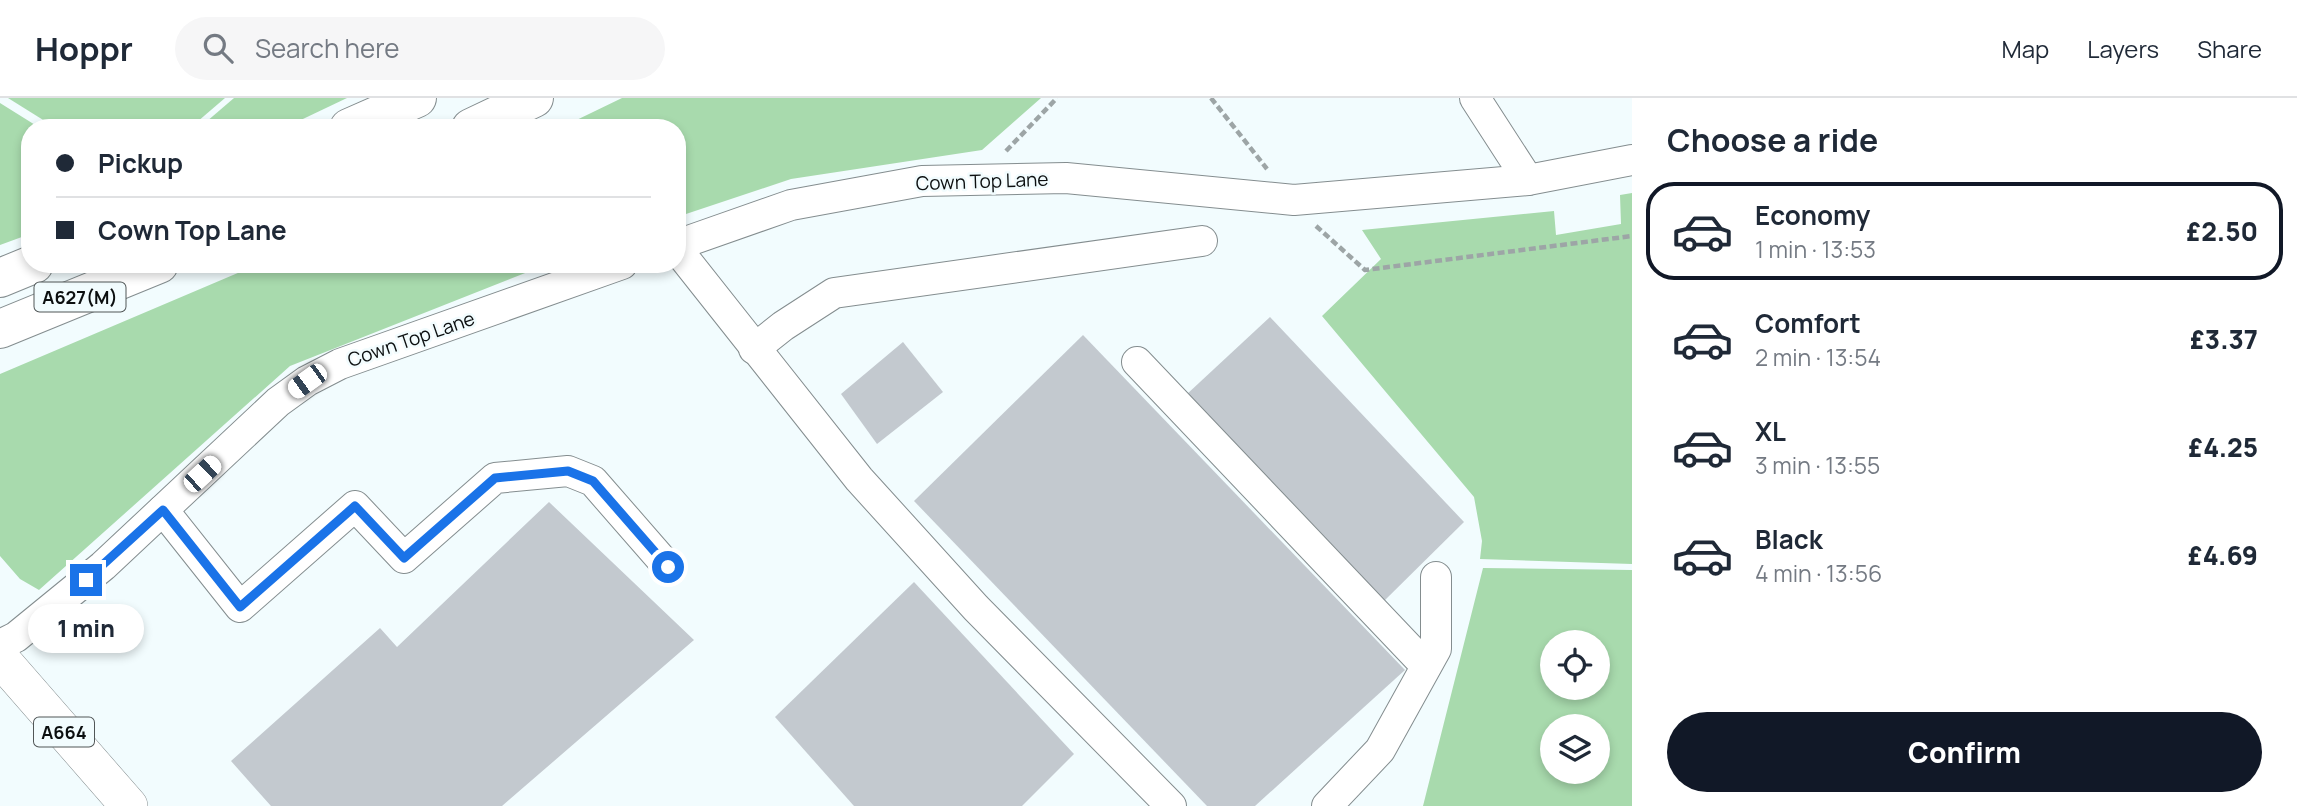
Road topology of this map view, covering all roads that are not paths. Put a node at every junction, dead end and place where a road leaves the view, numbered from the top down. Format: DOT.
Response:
graph roads {
  1 [pos="417,98"];
  2 [pos="534,98"];
  3 [pos="1475,98"];
  4 [pos="369,119"];
  5 [pos="490,119"];
  6 [pos="1632,160"];
  7 [pos="1528,180"];
  8 [pos="1202,242"];
  9 [pos="686,244"];
  10 [pos="686,259"];
  11 [pos="21,269"];
  12 [pos="137,273"];
  13 [pos="597,273"];
  14 [pos="0,278"];
  15 [pos="0,329"];
  16 [pos="754,349"];
  17 [pos="1137,362"];
  18 [pos="163,510"];
  19 [pos="668,567"];
  20 [pos="1436,577"];
  21 [pos="0,645"];
  22 [pos="0,658"];
  23 [pos="1426,666"];
  24 [pos="129,806"];
  25 [pos="1171,806"];
  26 [pos="1328,806"];
  1 -- 4 [label="highway"];
  2 -- 5 [label="highway"];
  3 -- 7 [label="lane"];
  6 -- 7 [label="lane, Cown Top Lane"];
  7 -- 9 [label="lane, Cown Top Lane"];
  8 -- 16 [label="lane"];
  10 -- 16 [label="lane"];
  11 -- 14 [label="highway, A627(M)"];
  12 -- 15 [label="highway, A627(M)"];
  13 -- 18 [label="lane, Cown Top Lane"];
  16 -- 25 [label="lane"];
  17 -- 23 [label="lane"];
  18 -- 19 [label="lane"];
  18 -- 21 [label="lane, Cown Top Lane"];
  20 -- 23 [label="lane"];
  22 -- 24 [label="main road, A664"];
  23 -- 26 [label="lane"];
}
